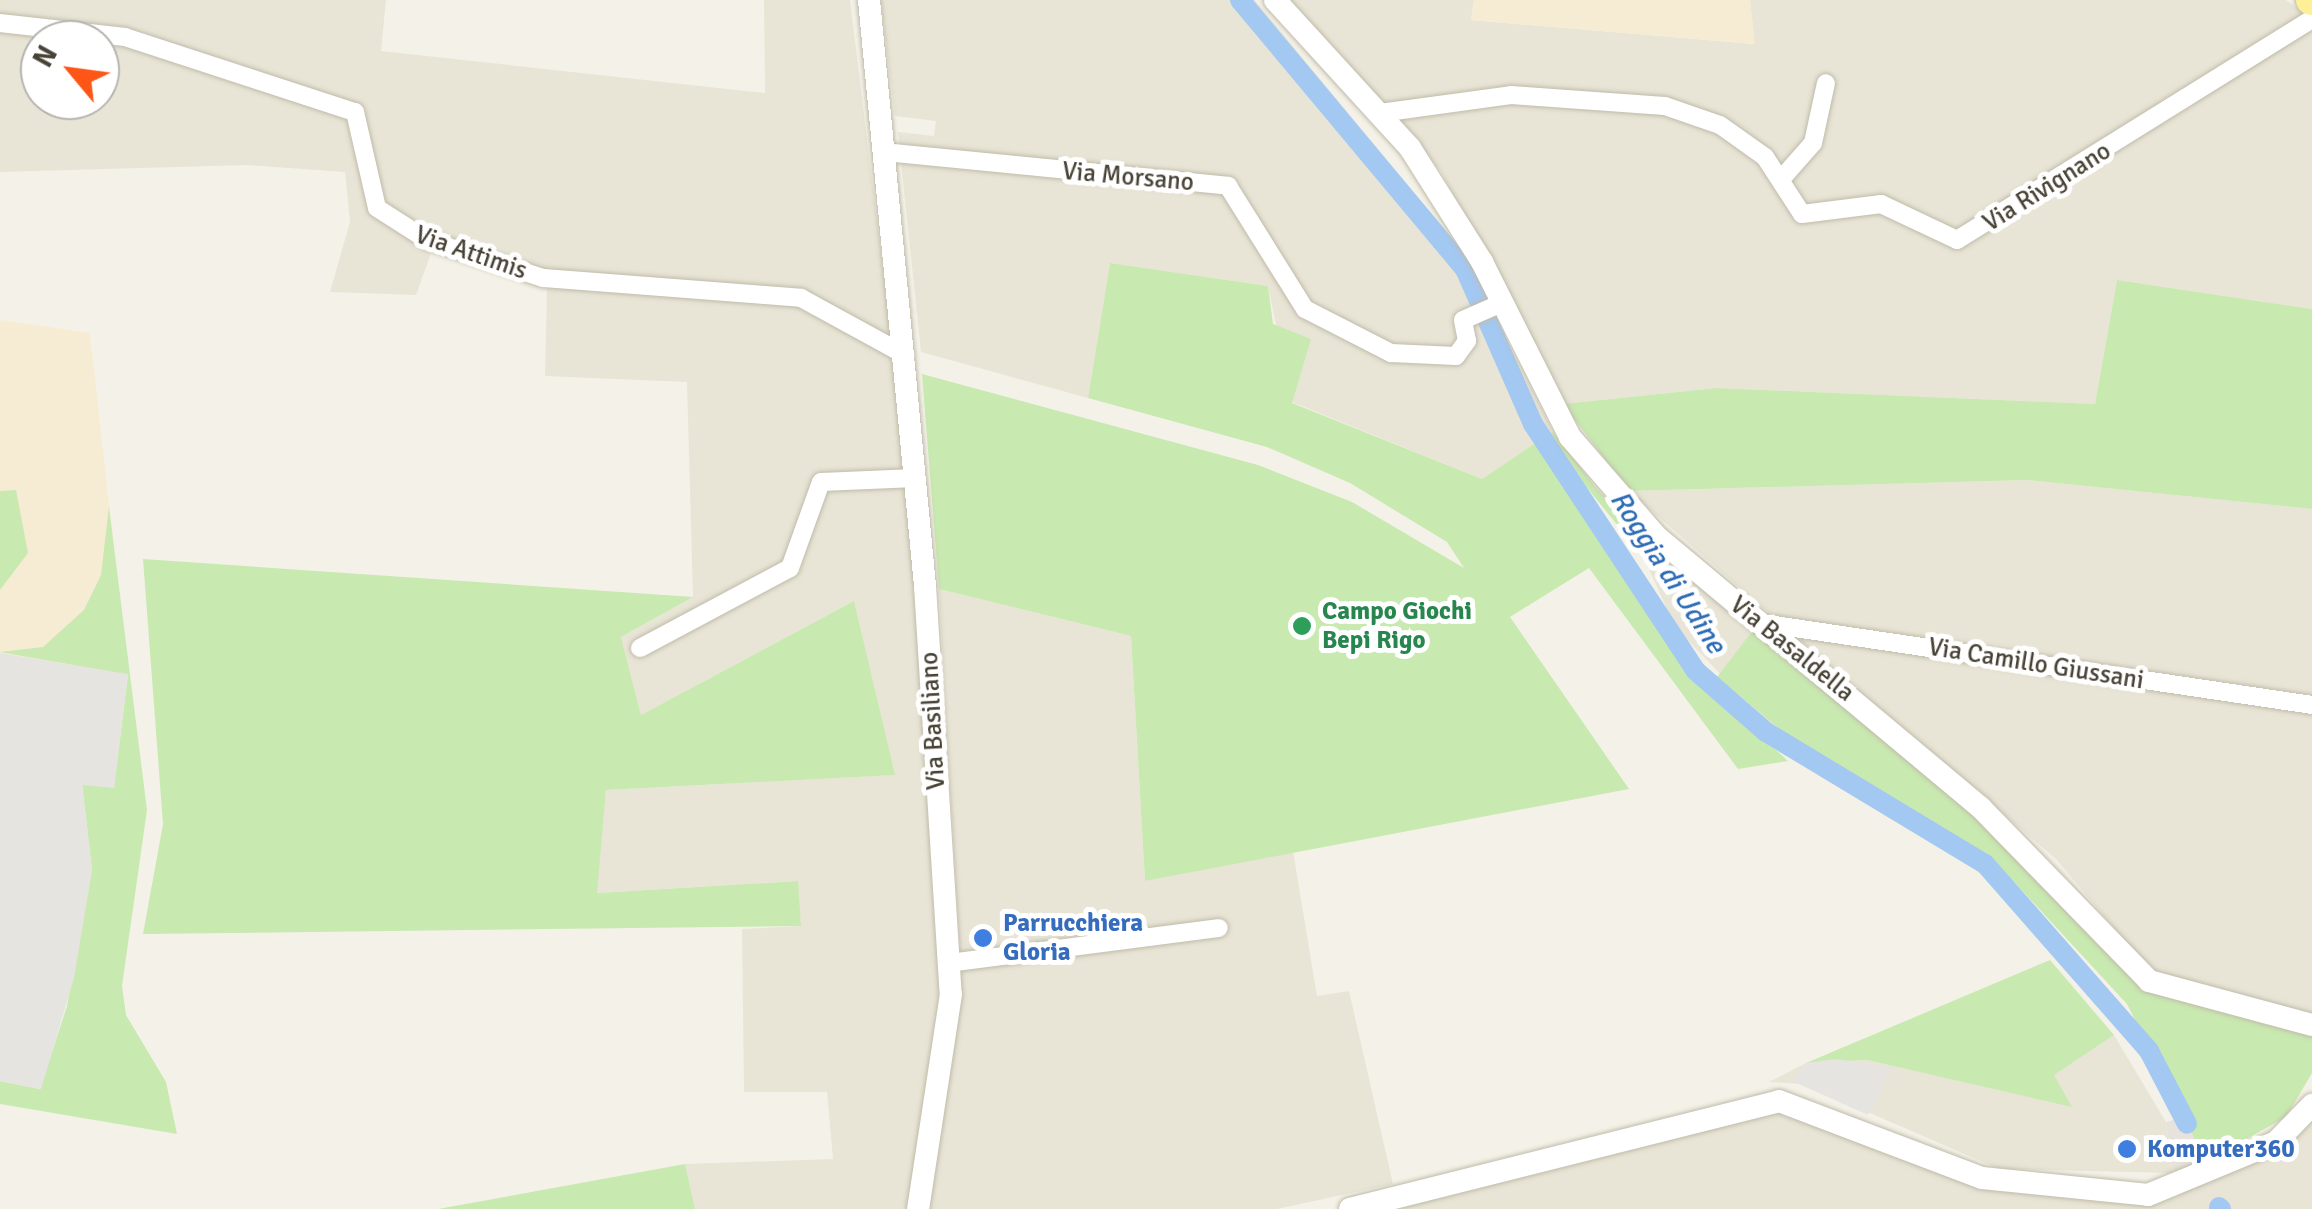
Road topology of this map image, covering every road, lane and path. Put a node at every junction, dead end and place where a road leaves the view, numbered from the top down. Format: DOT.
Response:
graph roads {
  1 [pos="868,0"];
  2 [pos="1275,0"];
  3 [pos="2312,19"];
  4 [pos="0,23"];
  5 [pos="1826,83"];
  6 [pos="1380,113"];
  7 [pos="884,152"];
  8 [pos="1784,177"];
  9 [pos="1495,306"];
  10 [pos="904,355"];
  11 [pos="916,478"];
  12 [pos="1760,623"];
  13 [pos="640,648"];
  14 [pos="2312,705"];
  15 [pos="1219,928"];
  16 [pos="949,963"];
  17 [pos="2312,1025"];
  18 [pos="2312,1104"];
  19 [pos="918,1209"];
  20 [pos="1350,1209"];
  1 -- 7 [label="street, Via Basiliano"];
  2 -- 6 [label="street, Via Basaldella"];
  3 -- 8 [label="street, Via Rivignano"];
  4 -- 10 [label="street, Via Attimis"];
  5 -- 8 [label="street"];
  6 -- 8 [label="street, Via Rivignano"];
  6 -- 9 [label="street, Via Basaldella"];
  7 -- 9 [label="street, Via Morsano"];
  7 -- 10 [label="street, Via Basiliano"];
  9 -- 12 [label="street, Via Basaldella"];
  10 -- 11 [label="street, Via Basiliano"];
  11 -- 13 [label="street"];
  11 -- 16 [label="street, Via Basiliano"];
  12 -- 14 [label="street, Via Camillo Giussani"];
  12 -- 17 [label="street, Via Basaldella"];
  15 -- 16 [label="street"];
  16 -- 19 [label="street, Via Basiliano"];
  18 -- 20 [label="street"];
}
